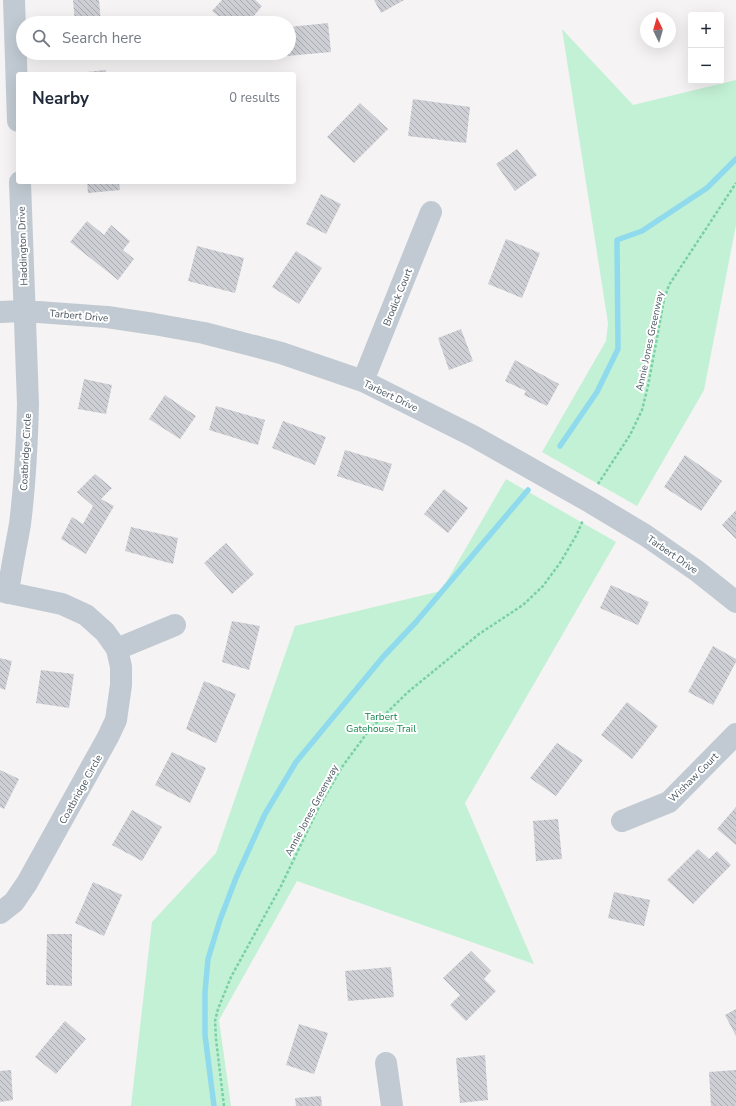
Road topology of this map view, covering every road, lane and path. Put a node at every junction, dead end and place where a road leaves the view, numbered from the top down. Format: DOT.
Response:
graph roads {
  1 [pos="14,0"];
  2 [pos="16,72"];
  3 [pos="20,184"];
  4 [pos="736,184"];
  5 [pos="431,212"];
  6 [pos="24,311"];
  7 [pos="0,312"];
  8 [pos="363,381"];
  9 [pos="598,485"];
  10 [pos="584,518"];
  11 [pos="4,592"];
  12 [pos="736,602"];
  13 [pos="176,625"];
  14 [pos="117,649"];
  15 [pos="736,734"];
  16 [pos="622,821"];
  17 [pos="0,913"];
  18 [pos="386,1063"];
  19 [pos="224,1106"];
  20 [pos="392,1106"];
  1 -- 2 [label="street"];
  3 -- 6 [label="street, Haddington Drive"];
  4 -- 9 [label="path, Annie Jones Greenway"];
  5 -- 8 [label="street, Brodick Court"];
  6 -- 7 [label="street, Tarbert Drive"];
  6 -- 8 [label="street, Tarbert Drive"];
  6 -- 11 [label="street, Coatbridge Circle"];
  8 -- 12 [label="street, Tarbert Drive"];
  10 -- 19 [label="path, Annie Jones Greenway"];
  11 -- 14 [label="street, Coatbridge Circle"];
  13 -- 14 [label="street"];
  14 -- 17 [label="street, Coatbridge Circle"];
  15 -- 16 [label="street, Wishaw Court"];
  18 -- 20 [label="street"];
}
